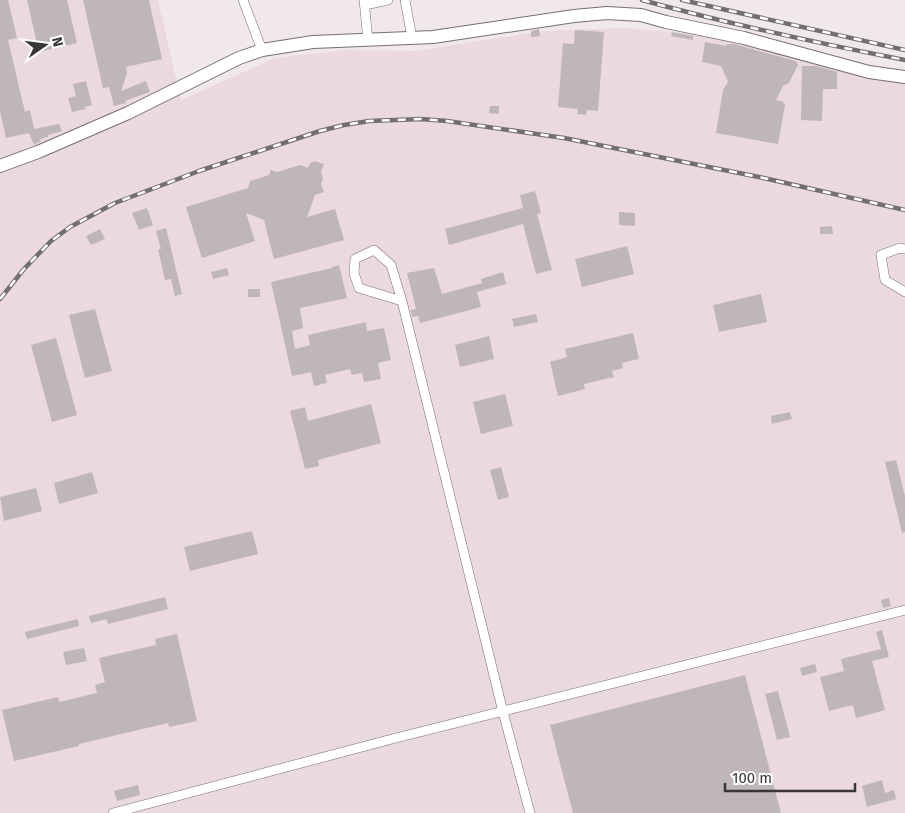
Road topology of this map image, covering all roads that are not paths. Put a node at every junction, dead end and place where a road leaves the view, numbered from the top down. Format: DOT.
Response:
graph roads {
  1 [pos="243,0"];
  2 [pos="388,0"];
  3 [pos="405,0"];
  4 [pos="365,2"];
  5 [pos="412,38"];
  6 [pos="368,40"];
  7 [pos="262,50"];
  8 [pos="905,77"];
  9 [pos="0,166"];
  10 [pos="905,249"];
  11 [pos="905,292"];
  12 [pos="402,301"];
  13 [pos="905,610"];
  14 [pos="503,712"];
  15 [pos="112,813"];
  16 [pos="530,813"];
  1 -- 7 [label="street"];
  2 -- 4 [label="street"];
  3 -- 5 [label="street"];
  4 -- 6 [label="street"];
  5 -- 6 [label="street"];
  5 -- 8 [label="street"];
  6 -- 7 [label="street"];
  7 -- 9 [label="street"];
  10 -- 11 [label="street"];
  12 -- 12 [label="street"];
  12 -- 14 [label="street"];
  13 -- 14 [label="street"];
  14 -- 15 [label="street"];
  14 -- 16 [label="street"];
}
